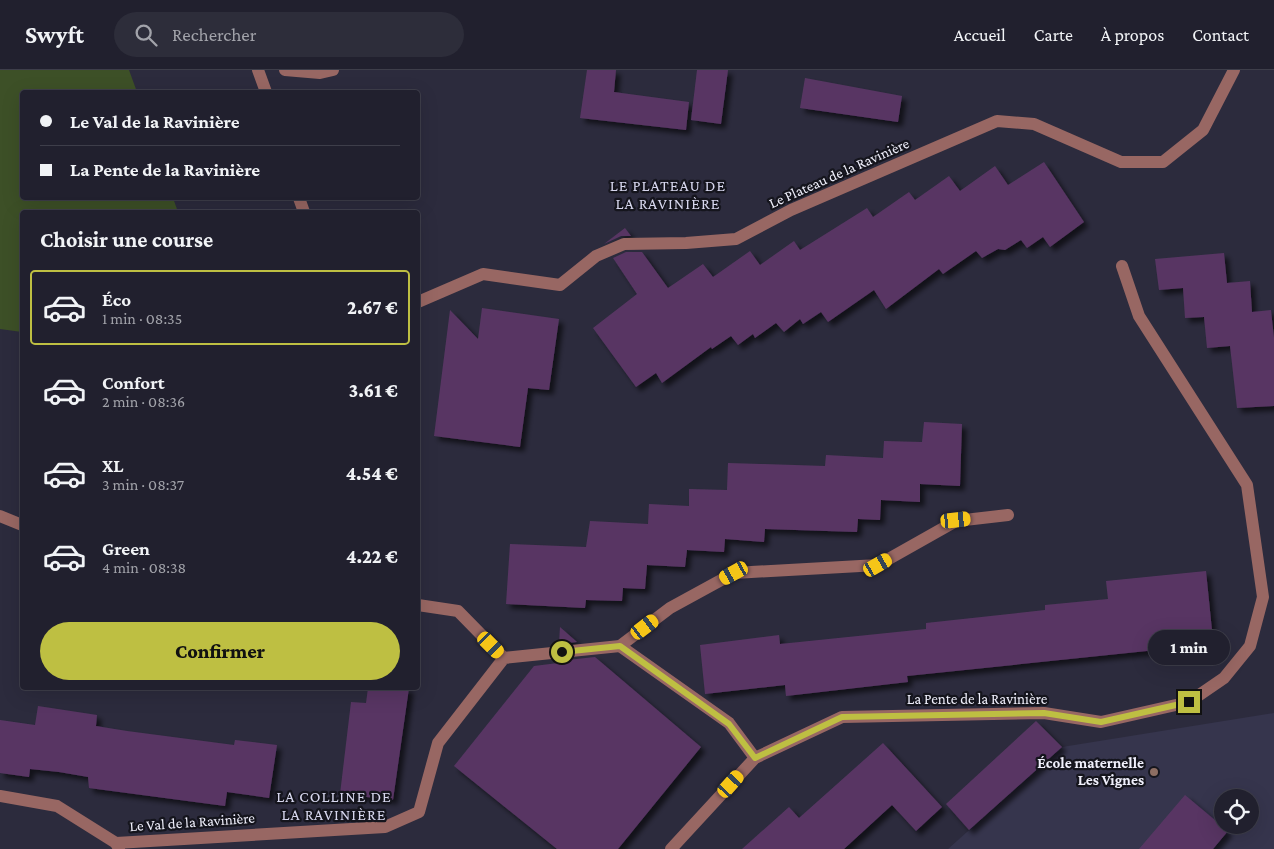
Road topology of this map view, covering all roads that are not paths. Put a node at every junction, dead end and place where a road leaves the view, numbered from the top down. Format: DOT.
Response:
graph roads {
  1 [pos="258,70"];
  2 [pos="285,70"];
  3 [pos="333,70"];
  4 [pos="1234,70"];
  5 [pos="265,90"];
  6 [pos="1122,266"];
  7 [pos="420,301"];
  8 [pos="1008,515"];
  9 [pos="0,516"];
  10 [pos="20,523"];
  11 [pos="420,605"];
  12 [pos="620,646"];
  13 [pos="504,658"];
  14 [pos="755,758"];
  15 [pos="0,796"];
  16 [pos="117,846"];
  17 [pos="671,849"];
  1 -- 5 [label="street"];
  2 -- 3 [label="street"];
  4 -- 7 [label="street, Le Plateau de la Ravinière"];
  6 -- 14 [label="street, La Pente de la Ravinière"];
  8 -- 12 [label="street"];
  9 -- 10 [label="street"];
  11 -- 13 [label="street"];
  12 -- 13 [label="street"];
  12 -- 14 [label="street"];
  13 -- 16 [label="street, Le Val de la Ravinière"];
  14 -- 17 [label="street, La Pente de la Ravinière"];
  15 -- 16 [label="street, Le Val de la Ravinière"];
}
